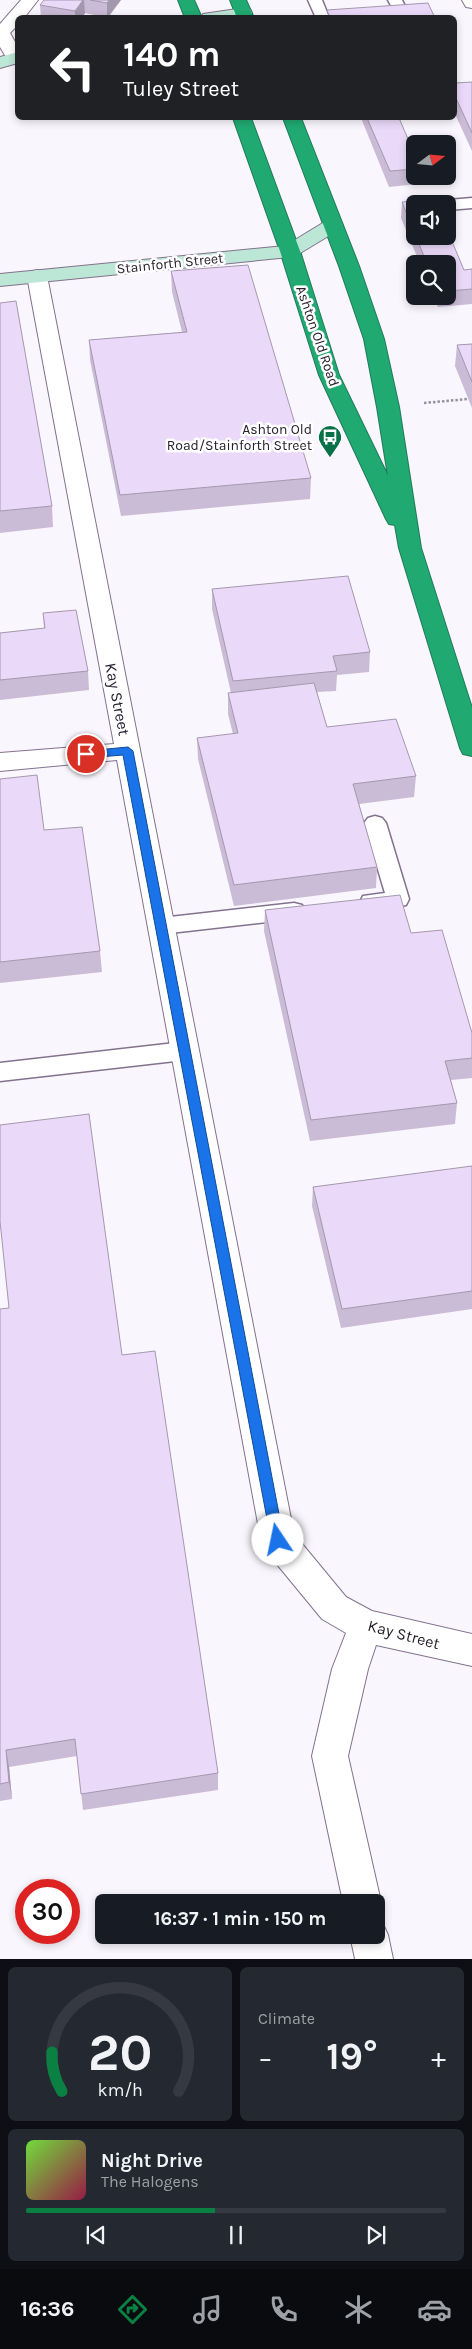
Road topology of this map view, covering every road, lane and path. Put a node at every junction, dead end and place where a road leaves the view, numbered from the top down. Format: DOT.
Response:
graph roads {
  1 [pos="30,0"];
  2 [pos="186,0"];
  3 [pos="315,0"];
  4 [pos="243,10"];
  5 [pos="17,15"];
  6 [pos="193,15"];
  7 [pos="222,15"];
  8 [pos="321,15"];
  9 [pos="15,18"];
  10 [pos="11,59"];
  11 [pos="243,120"];
  12 [pos="293,120"];
  13 [pos="472,203"];
  14 [pos="456,204"];
  15 [pos="333,225"];
  16 [pos="290,251"];
  17 [pos="37,276"];
  18 [pos="0,280"];
  19 [pos="468,399"];
  20 [pos="415,404"];
  21 [pos="410,548"];
  22 [pos="454,693"];
  23 [pos="472,709"];
  24 [pos="472,748"];
  25 [pos="128,751"];
  26 [pos="0,762"];
  27 [pos="375,823"];
  28 [pos="349,904"];
  29 [pos="319,908"];
  30 [pos="161,926"];
  31 [pos="184,1051"];
  32 [pos="0,1072"];
  33 [pos="366,1626"];
  34 [pos="472,1650"];
  35 [pos="360,1894"];
  36 [pos="371,1944"];
  37 [pos="374,1959"];
  1 -- 5 [label="street"];
  2 -- 6 [label="highway"];
  3 -- 8 [label="lane"];
  4 -- 7 [label="street"];
  9 -- 10 [label="street"];
  11 -- 16 [label="highway, Ashton Old Road"];
  12 -- 15 [label="highway, Ashton Old Road"];
  13 -- 14 [label="lane"];
  15 -- 16 [label="street, Stainforth Street"];
  15 -- 21 [label="highway, Ashton Old Road"];
  16 -- 17 [label="street, Stainforth Street"];
  16 -- 21 [label="highway, Ashton Old Road"];
  17 -- 18 [label="street, Stainforth Street"];
  17 -- 25 [label="street, Kay Street"];
  19 -- 20 [label="path"];
  21 -- 22 [label="highway, Ashton Old Road"];
  22 -- 23 [label="street"];
  22 -- 24 [label="highway, Ashton Old Road"];
  25 -- 26 [label="street"];
  25 -- 30 [label="street, Kay Street"];
  27 -- 28 [label="lane"];
  29 -- 30 [label="lane"];
  30 -- 31 [label="street, Kay Street"];
  31 -- 32 [label="lane"];
  31 -- 33 [label="street, Kay Street"];
  33 -- 34 [label="street, Kay Street"];
  33 -- 35 [label="street"];
  36 -- 37 [label="street"];
}
